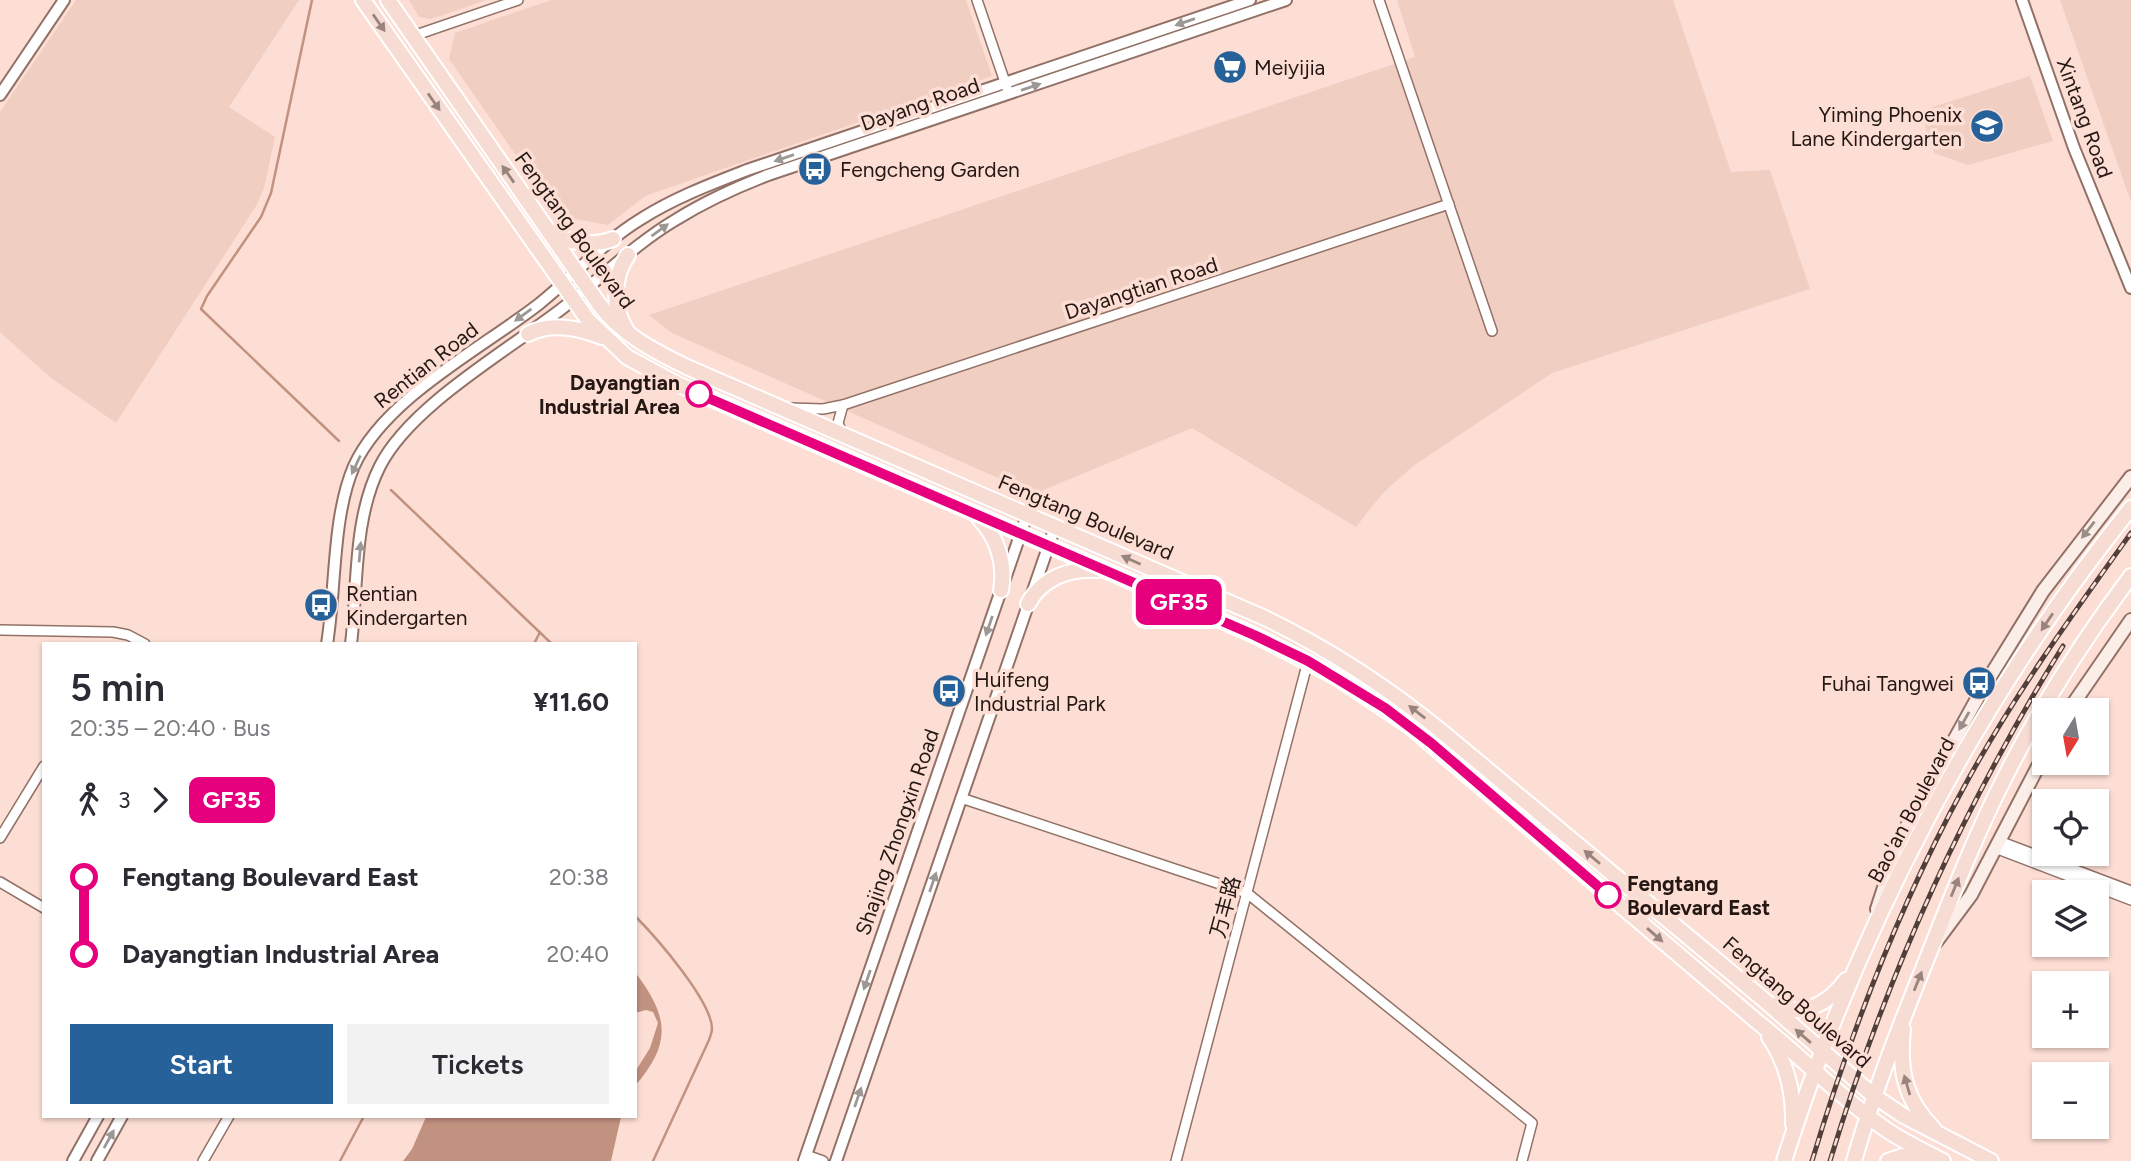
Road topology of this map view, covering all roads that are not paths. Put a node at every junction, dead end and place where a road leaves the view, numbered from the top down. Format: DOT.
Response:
graph roads {
  1 [pos="64,0"];
  2 [pos="363,0"];
  3 [pos="388,0"];
  4 [pos="518,0"];
  5 [pos="977,0"];
  6 [pos="1250,0"];
  7 [pos="1286,0"];
  8 [pos="1379,0"];
  9 [pos="2022,0"];
  10 [pos="413,36"];
  11 [pos="1005,82"];
  12 [pos="1009,94"];
  13 [pos="0,95"];
  14 [pos="1449,204"];
  15 [pos="547,230"];
  16 [pos="613,239"];
  17 [pos="628,255"];
  18 [pos="576,271"];
  19 [pos="561,284"];
  20 [pos="587,288"];
  21 [pos="2131,288"];
  22 [pos="573,300"];
  23 [pos="1492,331"];
  24 [pos="528,334"];
  25 [pos="631,335"];
  26 [pos="607,339"];
  27 [pos="843,405"];
  28 [pos="778,407"];
  29 [pos="844,435"];
  30 [pos="2131,477"];
  31 [pos="2131,508"];
  32 [pos="972,512"];
  33 [pos="1027,515"];
  34 [pos="1055,527"];
  35 [pos="1021,534"];
  36 [pos="1049,546"];
  37 [pos="1112,573"];
  38 [pos="2131,576"];
  39 [pos="1001,590"];
  40 [pos="1028,604"];
  41 [pos="2131,620"];
  42 [pos="0,630"];
  43 [pos="113,632"];
  44 [pos="108,642"];
  45 [pos="141,642"];
  46 [pos="327,642"];
  47 [pos="351,642"];
  48 [pos="1308,661"];
  49 [pos="2077,698"];
  50 [pos="42,769"];
  51 [pos="2034,775"];
  52 [pos="961,798"];
  53 [pos="0,838"];
  54 [pos="1997,845"];
  55 [pos="0,882"];
  56 [pos="2131,891"];
  57 [pos="1247,893"];
  58 [pos="2131,900"];
  59 [pos="42,907"];
  60 [pos="1865,946"];
  61 [pos="1930,951"];
  62 [pos="1856,968"];
  63 [pos="1763,999"];
  64 [pos="1906,1012"];
  65 [pos="1760,1024"];
  66 [pos="1823,1053"];
  67 [pos="1816,1072"];
  68 [pos="1874,1096"];
  69 [pos="1867,1116"];
  70 [pos="97,1118"];
  71 [pos="121,1118"];
  72 [pos="228,1118"];
  73 [pos="1791,1139"];
  74 [pos="1946,1139"];
  75 [pos="805,1158"];
  76 [pos="1940,1160"];
  77 [pos="73,1161"];
  78 [pos="97,1161"];
  79 [pos="203,1161"];
  80 [pos="823,1161"];
  81 [pos="836,1161"];
  82 [pos="1176,1161"];
  83 [pos="1522,1161"];
  84 [pos="1784,1161"];
  85 [pos="1854,1161"];
  86 [pos="1888,1161"];
  87 [pos="1991,1161"];
  1 -- 13 [label="street"];
  2 -- 19 [label="main road, Fengtang Boulevard, one-way"];
  3 -- 10 [label="main road, Fengtang Boulevard"];
  4 -- 10 [label="street"];
  5 -- 11 [label="street"];
  6 -- 11 [label="street, Dayang Road, one-way"];
  12 -- 7 [label="street, Dayang Road, one-way"];
  8 -- 14 [label="street"];
  9 -- 21 [label="street, Xintang Road"];
  15 -- 10 [label="main road, Fengtang Boulevard, one-way"];
  11 -- 12 [label="street"];
  11 -- 16 [label="street, Dayang Road, one-way"];
  17 -- 12 [label="street, Dayang Road, one-way"];
  14 -- 23 [label="street"];
  14 -- 27 [label="street, Dayangtian Road"];
  15 -- 16 [label="main road"];
  15 -- 18 [label="main road, Fengtang Boulevard"];
  16 -- 18 [label="street, Dayang Road"];
  17 -- 20 [label="street, Dayang Road"];
  17 -- 25 [label="main road"];
  18 -- 19 [label="street, Rentian Road"];
  18 -- 20 [label="main road, Fengtang Boulevard"];
  19 -- 22 [label="main road, Fengtang Boulevard"];
  19 -- 46 [label="street, Rentian Road, one-way"];
  20 -- 22 [label="street, Rentian Road"];
  20 -- 25 [label="main road, Fengtang Boulevard"];
  22 -- 24 [label="street, Rentian Road"];
  22 -- 26 [label="main road, Fengtang Boulevard"];
  24 -- 26 [label="main road"];
  47 -- 24 [label="street, Rentian Road, one-way"];
  25 -- 28 [label="main road, Fengtang Boulevard"];
  26 -- 32 [label="main road, Fengtang Boulevard"];
  27 -- 28 [label="street, Dayangtian Road"];
  27 -- 29 [label="street"];
  28 -- 29 [label="main road, Fengtang Boulevard"];
  29 -- 33 [label="main road, Fengtang Boulevard"];
  30 -- 60 [label="main road, one-way"];
  31 -- 60 [label="main road, Bao'an Boulevard, one-way"];
  32 -- 35 [label="main road, Fengtang Boulevard"];
  32 -- 39 [label="main road"];
  33 -- 34 [label="main road, Fengtang Boulevard"];
  33 -- 35 [label="street, Shajing Zhongxin Road"];
  34 -- 36 [label="street"];
  63 -- 34 [label="main road, Fengtang Boulevard, one-way"];
  35 -- 36 [label="main road, Fengtang Boulevard"];
  35 -- 39 [label="street, Shajing Zhongxin Road"];
  36 -- 37 [label="main road, Fengtang Boulevard"];
  36 -- 40 [label="street"];
  37 -- 40 [label="main road"];
  37 -- 48 [label="main road, Fengtang Boulevard"];
  61 -- 38 [label="main road, one-way"];
  39 -- 75 [label="street, Shajing Zhongxin Road, one-way"];
  40 -- 52 [label="street"];
  41 -- 49 [label="main road"];
  42 -- 43 [label="street"];
  43 -- 44 [label="street"];
  43 -- 45 [label="street"];
  48 -- 57 [label="street, 万丰路"];
  48 -- 65 [label="main road, Fengtang Boulevard, one-way"];
  50 -- 53 [label="street"];
  51 -- 54 [label="main road"];
  52 -- 57 [label="street"];
  81 -- 52 [label="street, one-way"];
  54 -- 56 [label="street"];
  54 -- 58 [label="street"];
  54 -- 61 [label="main road"];
  55 -- 59 [label="street"];
  57 -- 82 [label="street, 万丰路"];
  57 -- 83 [label="street"];
  60 -- 62 [label="main road, Bao'an Boulevard"];
  64 -- 61 [label="main road, one-way"];
  62 -- 63 [label="main road"];
  62 -- 66 [label="main road, Bao'an Boulevard"];
  66 -- 63 [label="main road, Fengtang Boulevard, one-way"];
  64 -- 68 [label="main road"];
  74 -- 64 [label="main road, one-way"];
  65 -- 67 [label="main road, Fengtang Boulevard"];
  65 -- 73 [label="main road"];
  66 -- 67 [label="main road, Bao'an Boulevard"];
  66 -- 68 [label="main road, Fengtang Boulevard"];
  67 -- 69 [label="main road, Fengtang Boulevard"];
  67 -- 73 [label="main road, Bao'an Boulevard"];
  68 -- 69 [label="main road"];
  68 -- 74 [label="main road, Fengtang Boulevard"];
  69 -- 76 [label="main road, Fengtang Boulevard"];
  69 -- 85 [label="main road"];
  70 -- 77 [label="street"];
  78 -- 71 [label="street, one-way"];
  72 -- 79 [label="street"];
  73 -- 84 [label="main road, Bao'an Boulevard"];
  74 -- 87 [label="main road, Fengtang Boulevard"];
  75 -- 80 [label="street"];
  76 -- 86 [label="main road"];
}
